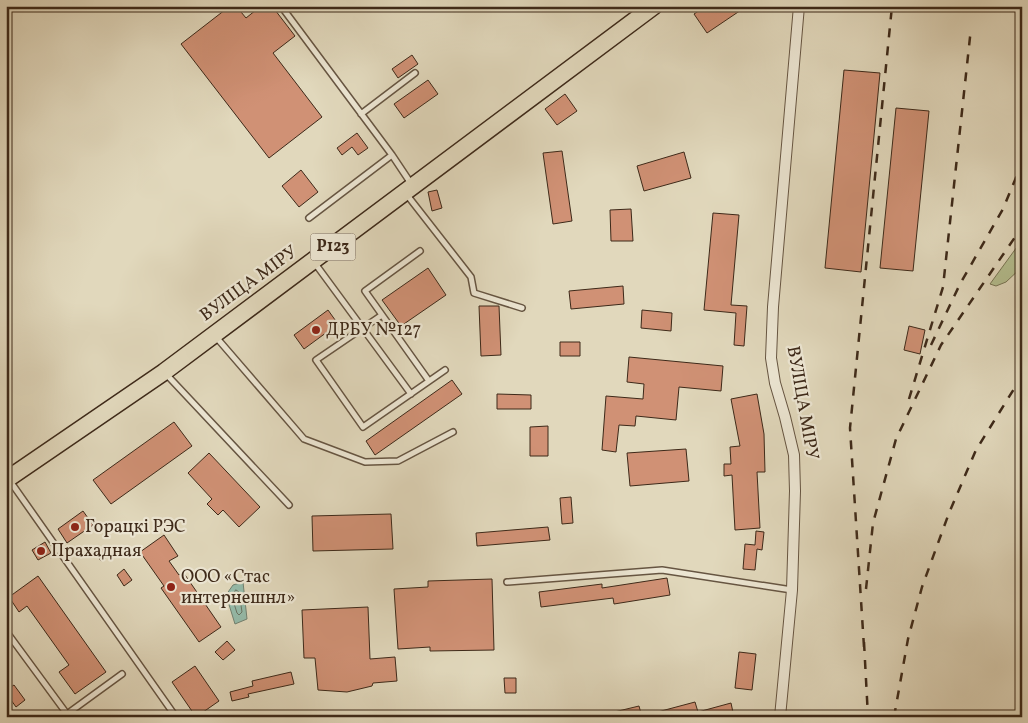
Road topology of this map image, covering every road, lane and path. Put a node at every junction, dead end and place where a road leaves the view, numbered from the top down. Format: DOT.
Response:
graph roads {
  1 [pos="280,6"];
  2 [pos="654,6"];
  3 [pos="799,6"];
  4 [pos="416,72"];
  5 [pos="361,114"];
  6 [pos="392,155"];
  7 [pos="409,189"];
  8 [pos="309,218"];
  9 [pos="420,251"];
  10 [pos="314,261"];
  11 [pos="522,308"];
  12 [pos="382,315"];
  13 [pos="363,329"];
  14 [pos="214,335"];
  15 [pos="445,370"];
  16 [pos="164,372"];
  17 [pos="429,381"];
  18 [pos="411,394"];
  19 [pos="452,432"];
  20 [pos="7,479"];
  21 [pos="289,505"];
  22 [pos="507,582"];
  23 [pos="792,590"];
  24 [pos="6,631"];
  25 [pos="122,674"];
  26 [pos="176,717"];
  27 [pos="780,717"];
  1 -- 5 [label="lane"];
  2 -- 7 [label="main road, ВУЛІЦА МІРУ / Р123"];
  3 -- 23 [label="street, ВУЛІЦА МІРУ"];
  4 -- 5 [label="lane"];
  5 -- 6 [label="lane"];
  6 -- 7 [label="lane"];
  6 -- 8 [label="lane"];
  7 -- 10 [label="main road, ВУЛІЦА МІРУ / Р123"];
  7 -- 11 [label="lane"];
  9 -- 12 [label="lane"];
  10 -- 13 [label="lane"];
  10 -- 14 [label="main road, ВУЛІЦА МІРУ / Р123"];
  12 -- 13 [label="lane"];
  12 -- 17 [label="lane"];
  13 -- 18 [label="lane"];
  13 -- 18 [label="lane"];
  14 -- 16 [label="main road, ВУЛІЦА МІРУ / Р123"];
  14 -- 19 [label="lane"];
  15 -- 17 [label="lane"];
  16 -- 20 [label="main road, ВУЛІЦА МІРУ / Р123"];
  16 -- 21 [label="lane"];
  17 -- 18 [label="lane"];
  20 -- 26 [label="lane"];
  22 -- 23 [label="lane"];
  23 -- 27 [label="street, ВУЛІЦА МІРУ"];
  24 -- 25 [label="lane"];
}
